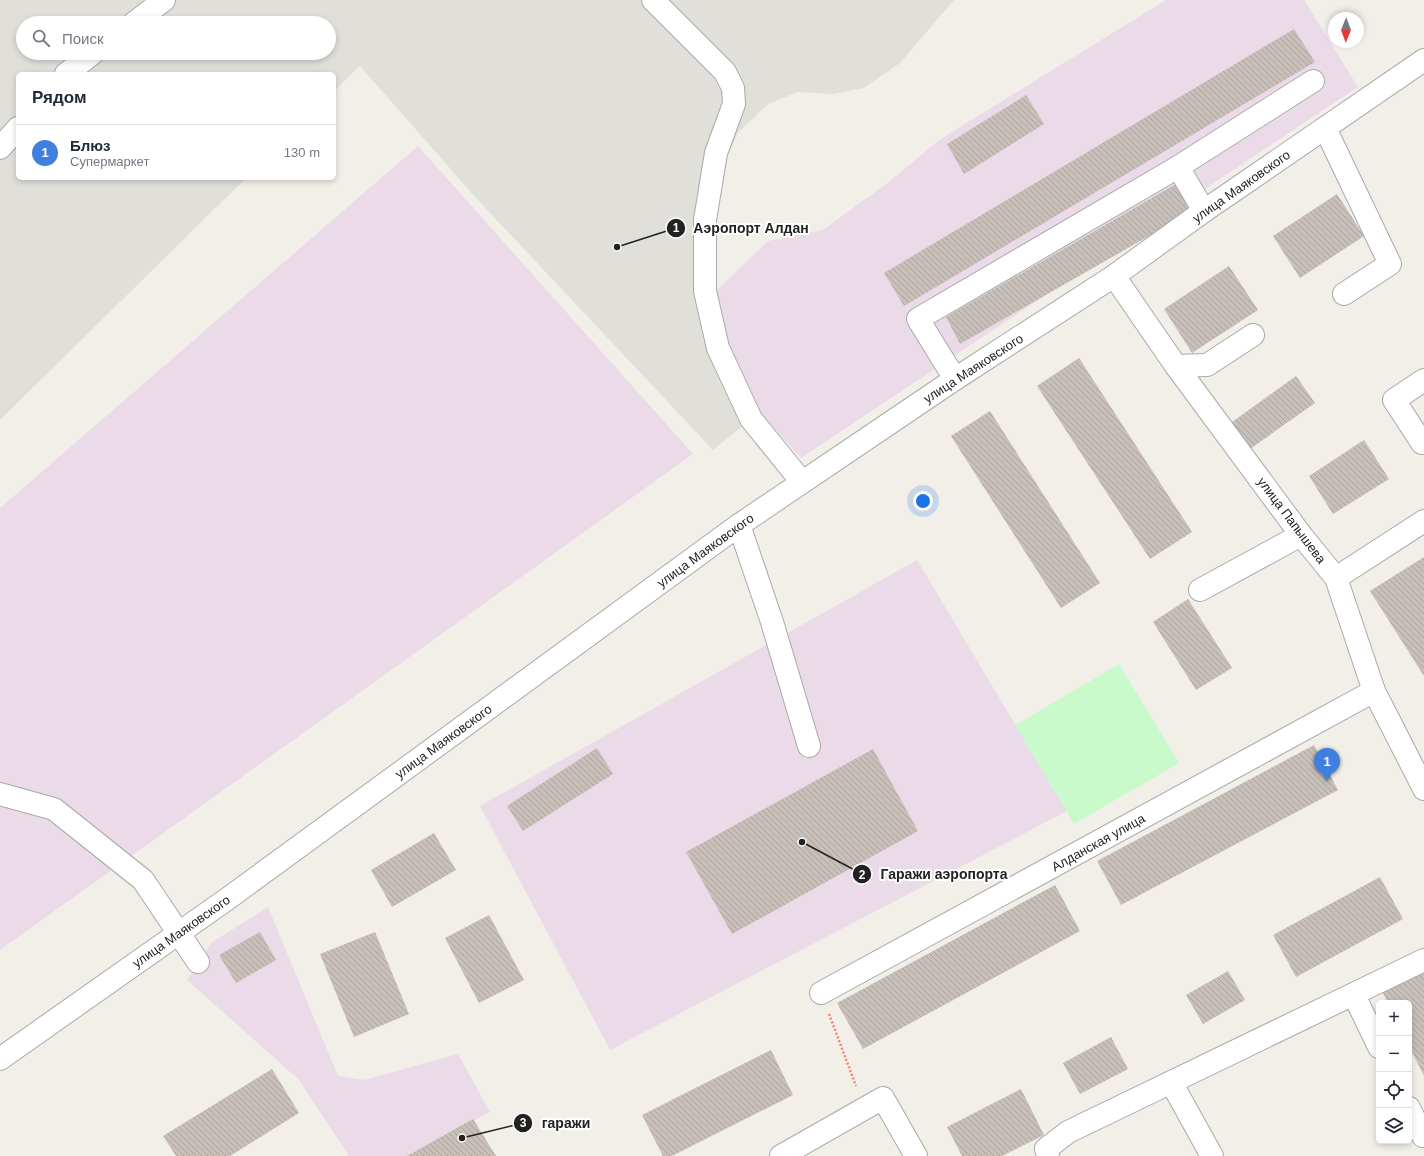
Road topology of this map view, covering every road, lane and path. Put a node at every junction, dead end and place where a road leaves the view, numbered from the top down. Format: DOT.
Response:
graph roads {
  1 [pos="164,0"];
  2 [pos="653,0"];
  3 [pos="143,16"];
  4 [pos="84,60"];
  5 [pos="1424,60"];
  6 [pos="69,72"];
  7 [pos="1313,81"];
  8 [pos="1325,128"];
  9 [pos="16,130"];
  10 [pos="0,148"];
  11 [pos="1178,167"];
  12 [pos="1204,211"];
  13 [pos="1114,276"];
  14 [pos="1344,294"];
  15 [pos="1253,335"];
  16 [pos="1176,366"];
  17 [pos="955,379"];
  18 [pos="1424,380"];
  19 [pos="1422,443"];
  20 [pos="802,482"];
  21 [pos="1423,524"];
  22 [pos="739,525"];
  23 [pos="1301,535"];
  24 [pos="1336,578"];
  25 [pos="1200,590"];
  26 [pos="1374,690"];
  27 [pos="809,746"];
  28 [pos="1424,789"];
  29 [pos="0,794"];
  30 [pos="178,934"];
  31 [pos="1424,960"];
  32 [pos="198,962"];
  33 [pos="821,993"];
  34 [pos="1354,995"];
  35 [pos="1376,1040"];
  36 [pos="0,1060"];
  37 [pos="1171,1082"];
  38 [pos="874,1103"];
  39 [pos="1412,1114"];
  40 [pos="1423,1136"];
  41 [pos="781,1156"];
  42 [pos="916,1156"];
  43 [pos="1048,1156"];
  44 [pos="1212,1156"];
  1 -- 3 [label="street"];
  2 -- 20 [label="street"];
  4 -- 6 [label="street"];
  5 -- 8 [label="street, улица Маяковского"];
  7 -- 11 [label="street"];
  8 -- 12 [label="street, улица Маяковского"];
  8 -- 14 [label="street"];
  9 -- 10 [label="street"];
  11 -- 12 [label="street"];
  11 -- 17 [label="street"];
  12 -- 13 [label="street, улица Маяковского"];
  13 -- 16 [label="street, улица Папышева"];
  13 -- 17 [label="street, улица Маяковского"];
  15 -- 16 [label="street"];
  16 -- 23 [label="street, улица Папышева"];
  17 -- 20 [label="street, улица Маяковского"];
  18 -- 19 [label="street"];
  20 -- 22 [label="street, улица Маяковского"];
  21 -- 24 [label="street"];
  22 -- 27 [label="street"];
  22 -- 30 [label="street, улица Маяковского"];
  23 -- 24 [label="street, улица Папышева"];
  23 -- 25 [label="street"];
  24 -- 26 [label="street, улица Папышева"];
  26 -- 28 [label="street, улица Папышева"];
  26 -- 33 [label="street, Алданская улица"];
  29 -- 30 [label="street"];
  30 -- 32 [label="street"];
  30 -- 36 [label="street, улица Маяковского"];
  31 -- 34 [label="street"];
  33 -- 38 [label="path"];
  34 -- 35 [label="street"];
  34 -- 37 [label="street"];
  37 -- 43 [label="street"];
  37 -- 44 [label="street"];
  38 -- 41 [label="street"];
  38 -- 42 [label="street"];
  39 -- 40 [label="street"];
}
